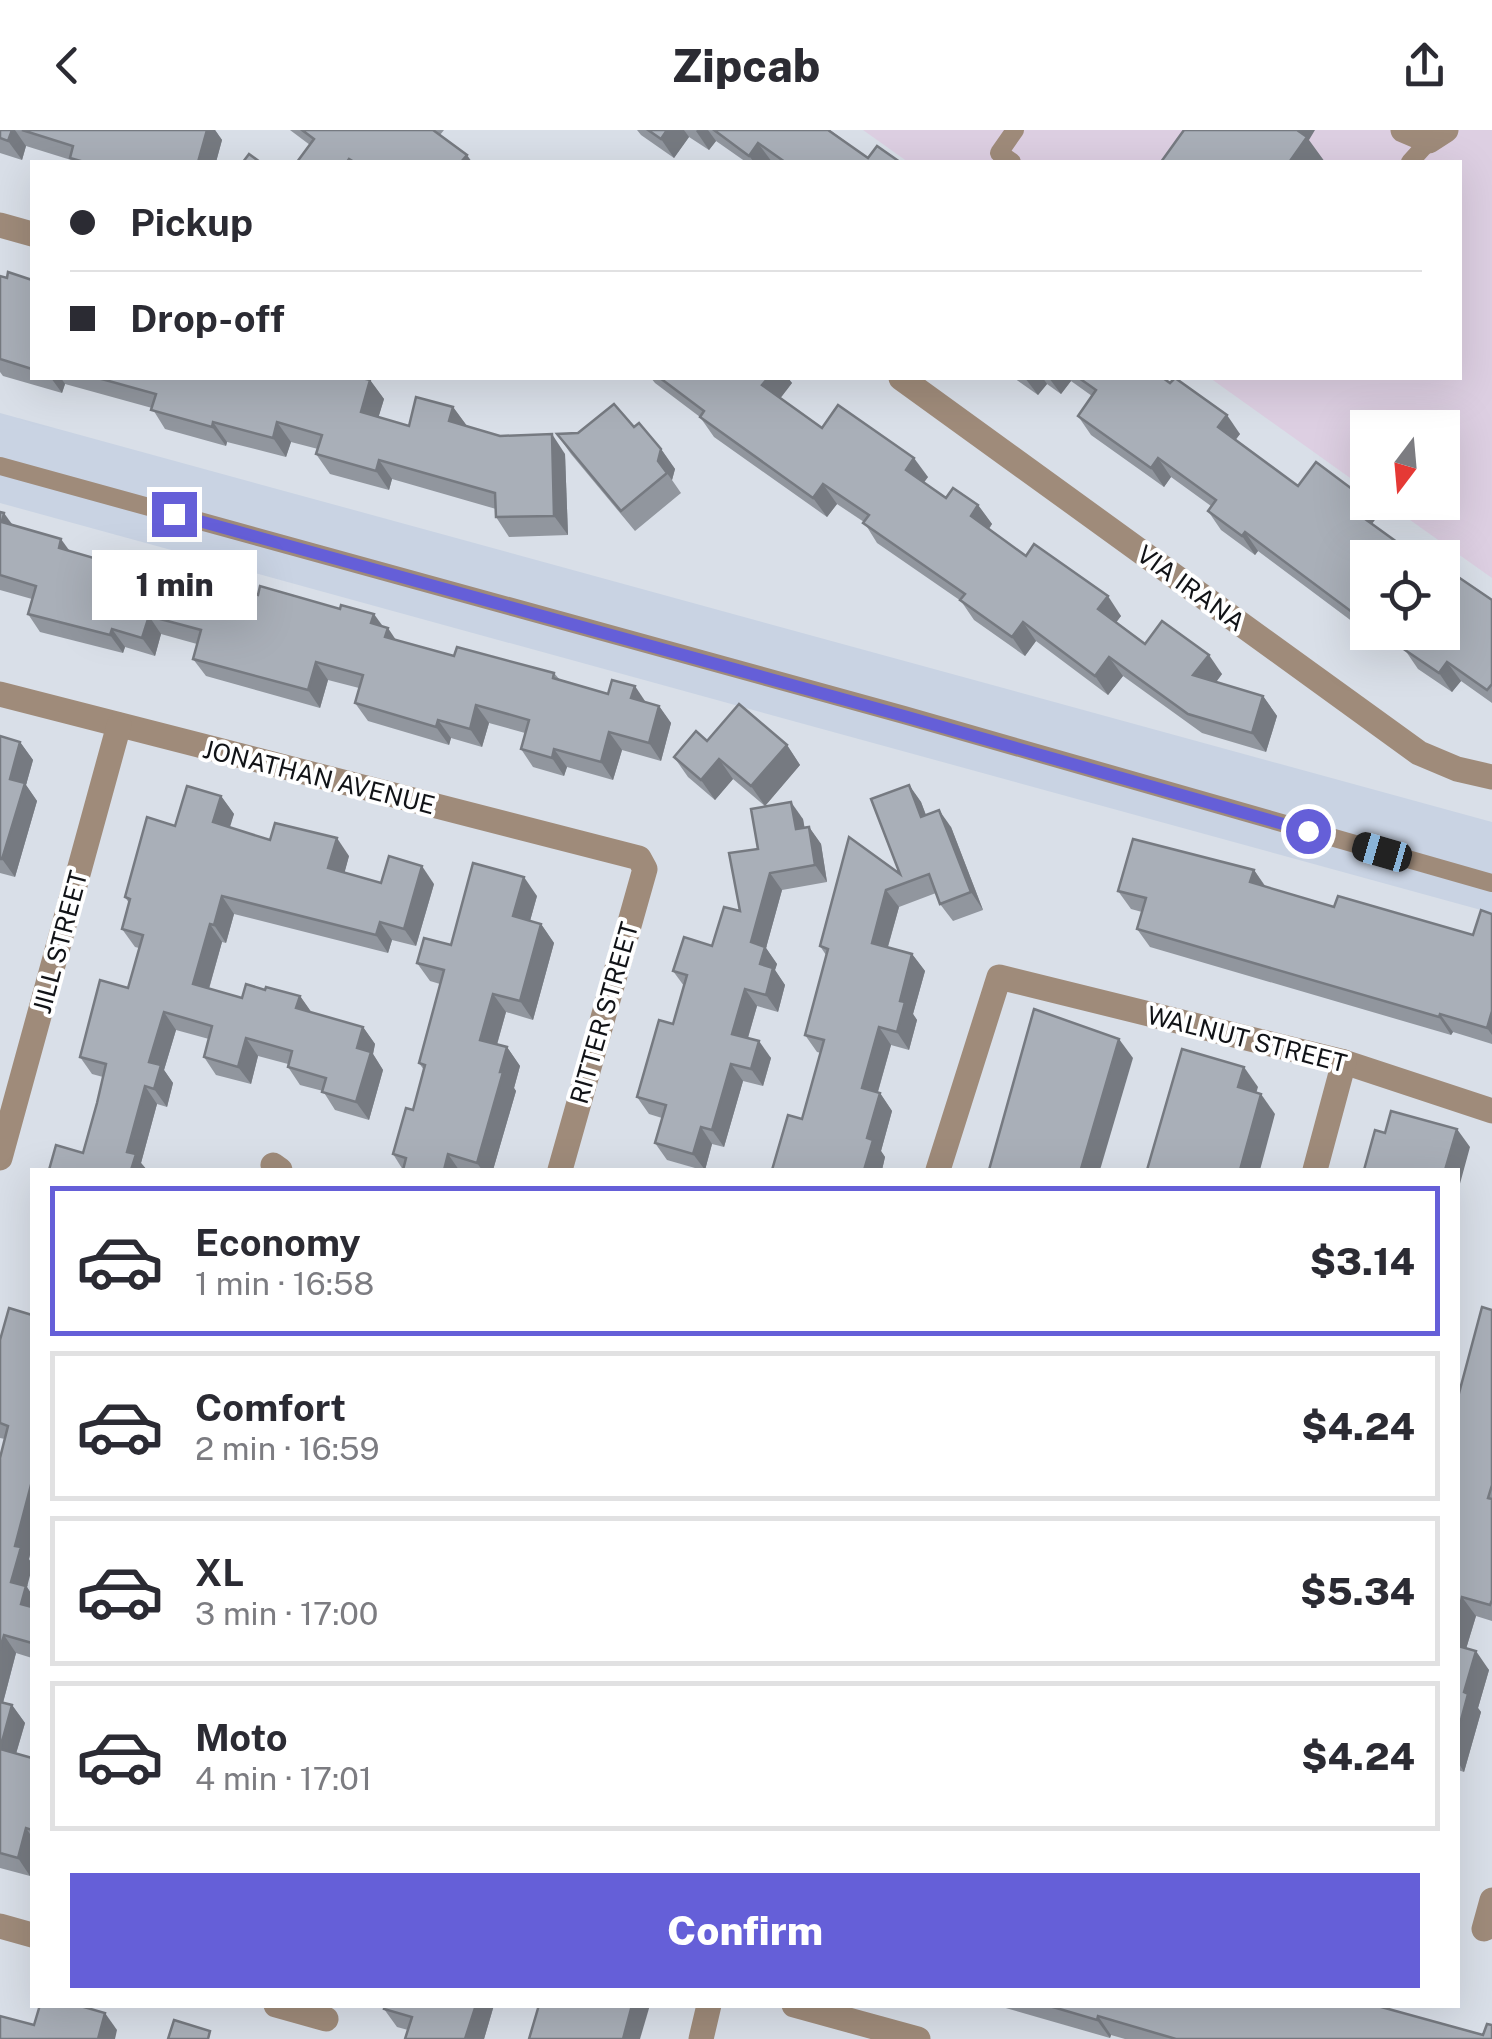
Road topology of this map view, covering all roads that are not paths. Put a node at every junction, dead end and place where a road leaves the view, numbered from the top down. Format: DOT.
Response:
graph roads {
  1 [pos="1015,130"];
  2 [pos="1403,130"];
  3 [pos="1438,136"];
  4 [pos="1009,160"];
  5 [pos="1412,160"];
  6 [pos="0,226"];
  7 [pos="30,234"];
  8 [pos="905,380"];
  9 [pos="0,466"];
  10 [pos="0,694"];
  11 [pos="119,726"];
  12 [pos="1492,777"];
  13 [pos="639,858"];
  14 [pos="1492,884"];
  15 [pos="1344,1062"];
  16 [pos="1492,1112"];
  17 [pos="0,1158"];
  18 [pos="561,1168"];
  19 [pos="939,1168"];
  20 [pos="1315,1168"];
  21 [pos="1492,1900"];
  22 [pos="0,1926"];
  23 [pos="1484,1930"];
  24 [pos="30,1934"];
  25 [pos="285,2008"];
  26 [pos="709,2008"];
  27 [pos="805,2008"];
  28 [pos="326,2021"];
  29 [pos="700,2039"];
  30 [pos="918,2039"];
  1 -- 4 [label="lane"];
  2 -- 3 [label="street"];
  3 -- 5 [label="lane"];
  6 -- 7 [label="street"];
  8 -- 12 [label="street, VIA IRANA"];
  9 -- 14 [label="lane"];
  10 -- 11 [label="street, JONATHAN AVENUE"];
  11 -- 13 [label="street, JONATHAN AVENUE"];
  11 -- 17 [label="street, JILL STREET"];
  13 -- 18 [label="street, RITTER STREET"];
  15 -- 16 [label="street, WALNUT STREET"];
  15 -- 19 [label="street, WALNUT STREET"];
  15 -- 20 [label="street"];
  21 -- 23 [label="street"];
  22 -- 24 [label="street"];
  25 -- 28 [label="street"];
  26 -- 29 [label="street"];
  27 -- 30 [label="street"];
}
